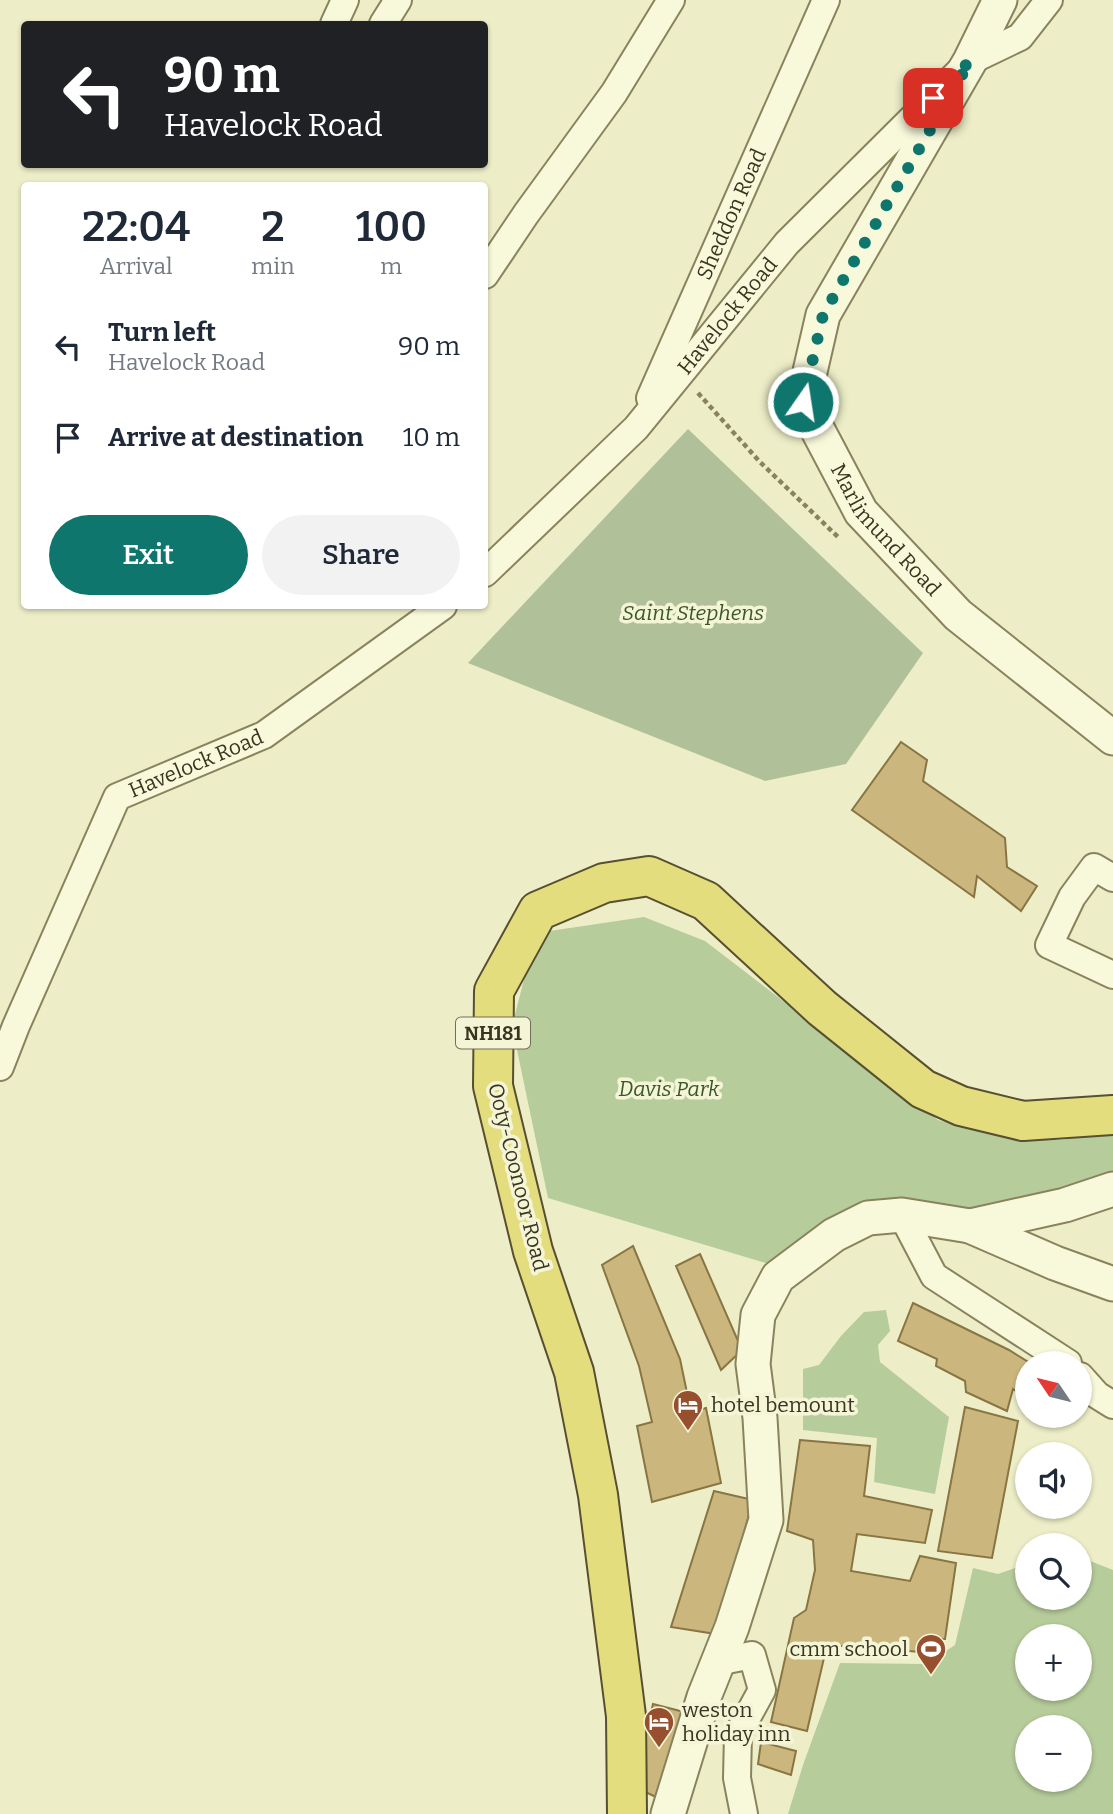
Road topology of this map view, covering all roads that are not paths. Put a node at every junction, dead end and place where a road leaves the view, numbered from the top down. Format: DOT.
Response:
graph roads {
  1 [pos="345,0"];
  2 [pos="398,0"];
  3 [pos="671,0"];
  4 [pos="826,0"];
  5 [pos="1000,0"];
  6 [pos="1049,0"];
  7 [pos="335,21"];
  8 [pos="385,21"];
  9 [pos="970,61"];
  10 [pos="488,271"];
  11 [pos="636,428"];
  12 [pos="488,570"];
  13 [pos="439,609"];
  14 [pos="1113,738"];
  15 [pos="1113,878"];
  16 [pos="1113,975"];
  17 [pos="0,1067"];
  18 [pos="1113,1115"];
  19 [pos="1113,1189"];
  20 [pos="902,1215"];
  21 [pos="970,1226"];
  22 [pos="1113,1284"];
  23 [pos="1050,1351"];
  24 [pos="1092,1389"];
  25 [pos="1113,1405"];
  26 [pos="718,1662"];
  27 [pos="627,1814"];
  28 [pos="668,1814"];
  29 [pos="744,1814"];
  1 -- 7 [label="street"];
  2 -- 8 [label="street"];
  3 -- 10 [label="street"];
  4 -- 11 [label="street, Sheddon Road"];
  5 -- 9 [label="street, Marlimund Road"];
  6 -- 9 [label="street, Havelock Road"];
  9 -- 11 [label="street, Havelock Road"];
  9 -- 14 [label="street, Marlimund Road"];
  11 -- 12 [label="street, Havelock Road"];
  13 -- 17 [label="street, Havelock Road"];
  15 -- 16 [label="street"];
  18 -- 27 [label="highway, Ooty-Coonoor Road / NH181"];
  19 -- 21 [label="street"];
  20 -- 21 [label="street"];
  20 -- 23 [label="street"];
  20 -- 26 [label="street"];
  21 -- 22 [label="street"];
  24 -- 25 [label="street"];
  26 -- 28 [label="street"];
  26 -- 29 [label="street"];
}
